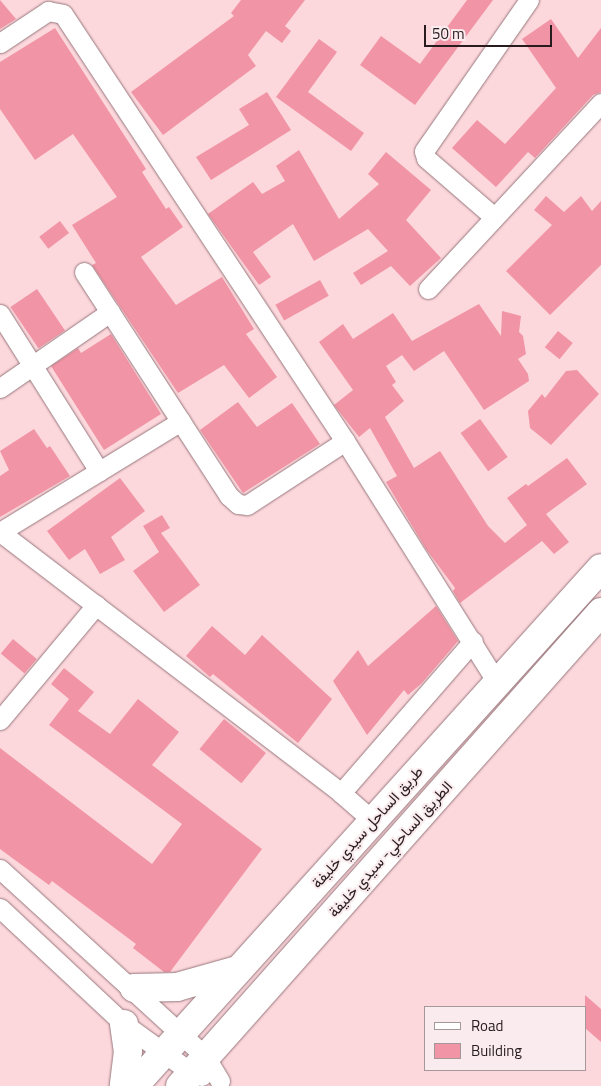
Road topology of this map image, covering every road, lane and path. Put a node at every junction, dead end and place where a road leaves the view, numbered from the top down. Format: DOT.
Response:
graph roads {
  1 [pos="529,0"];
  2 [pos="0,43"];
  3 [pos="601,103"];
  4 [pos="494,217"];
  5 [pos="84,272"];
  6 [pos="428,289"];
  7 [pos="110,312"];
  8 [pos="0,314"];
  9 [pos="33,366"];
  10 [pos="0,388"];
  11 [pos="181,421"];
  12 [pos="345,441"];
  13 [pos="99,472"];
  14 [pos="0,532"];
  15 [pos="601,568"];
  16 [pos="96,606"];
  17 [pos="601,612"];
  18 [pos="473,641"];
  19 [pos="497,682"];
  20 [pos="0,720"];
  21 [pos="340,793"];
  22 [pos="372,820"];
  23 [pos="0,869"];
  24 [pos="0,908"];
  25 [pos="239,970"];
  26 [pos="134,988"];
  27 [pos="124,1024"];
  28 [pos="181,1033"];
  29 [pos="163,1053"];
  30 [pos="192,1072"];
  31 [pos="224,1084"];
  32 [pos="124,1086"];
  33 [pos="134,1086"];
  1 -- 4 [label="street"];
  2 -- 12 [label="street"];
  3 -- 4 [label="street"];
  4 -- 6 [label="street"];
  5 -- 7 [label="street"];
  7 -- 9 [label="street"];
  7 -- 11 [label="street"];
  8 -- 9 [label="street"];
  9 -- 10 [label="street"];
  9 -- 13 [label="street"];
  11 -- 12 [label="street"];
  11 -- 13 [label="street"];
  12 -- 18 [label="street"];
  13 -- 14 [label="street"];
  14 -- 16 [label="street"];
  15 -- 19 [label="highway, طريق الساحل سيدي خليفة"];
  16 -- 20 [label="street"];
  16 -- 21 [label="street"];
  17 -- 30 [label="highway, الطريق الساحلي- سيدي خليفة"];
  18 -- 19 [label="street"];
  18 -- 21 [label="street"];
  19 -- 22 [label="highway, طريق الساحل سيدي خليفة"];
  21 -- 22 [label="street"];
  22 -- 25 [label="highway, طريق الساحل سيدي خليفة"];
  23 -- 26 [label="street"];
  24 -- 27 [label="street"];
  25 -- 26 [label="highway"];
  25 -- 28 [label="highway, طريق الساحل سيدي خليفة"];
  26 -- 28 [label="street"];
  27 -- 29 [label="street"];
  27 -- 32 [label="highway"];
  28 -- 29 [label="highway, طريق الساحل سيدي خليفة"];
  28 -- 30 [label="street"];
  29 -- 30 [label="street"];
  29 -- 33 [label="highway, طريق الساحل سيدي خليفة"];
  30 -- 31 [label="street"];
}
